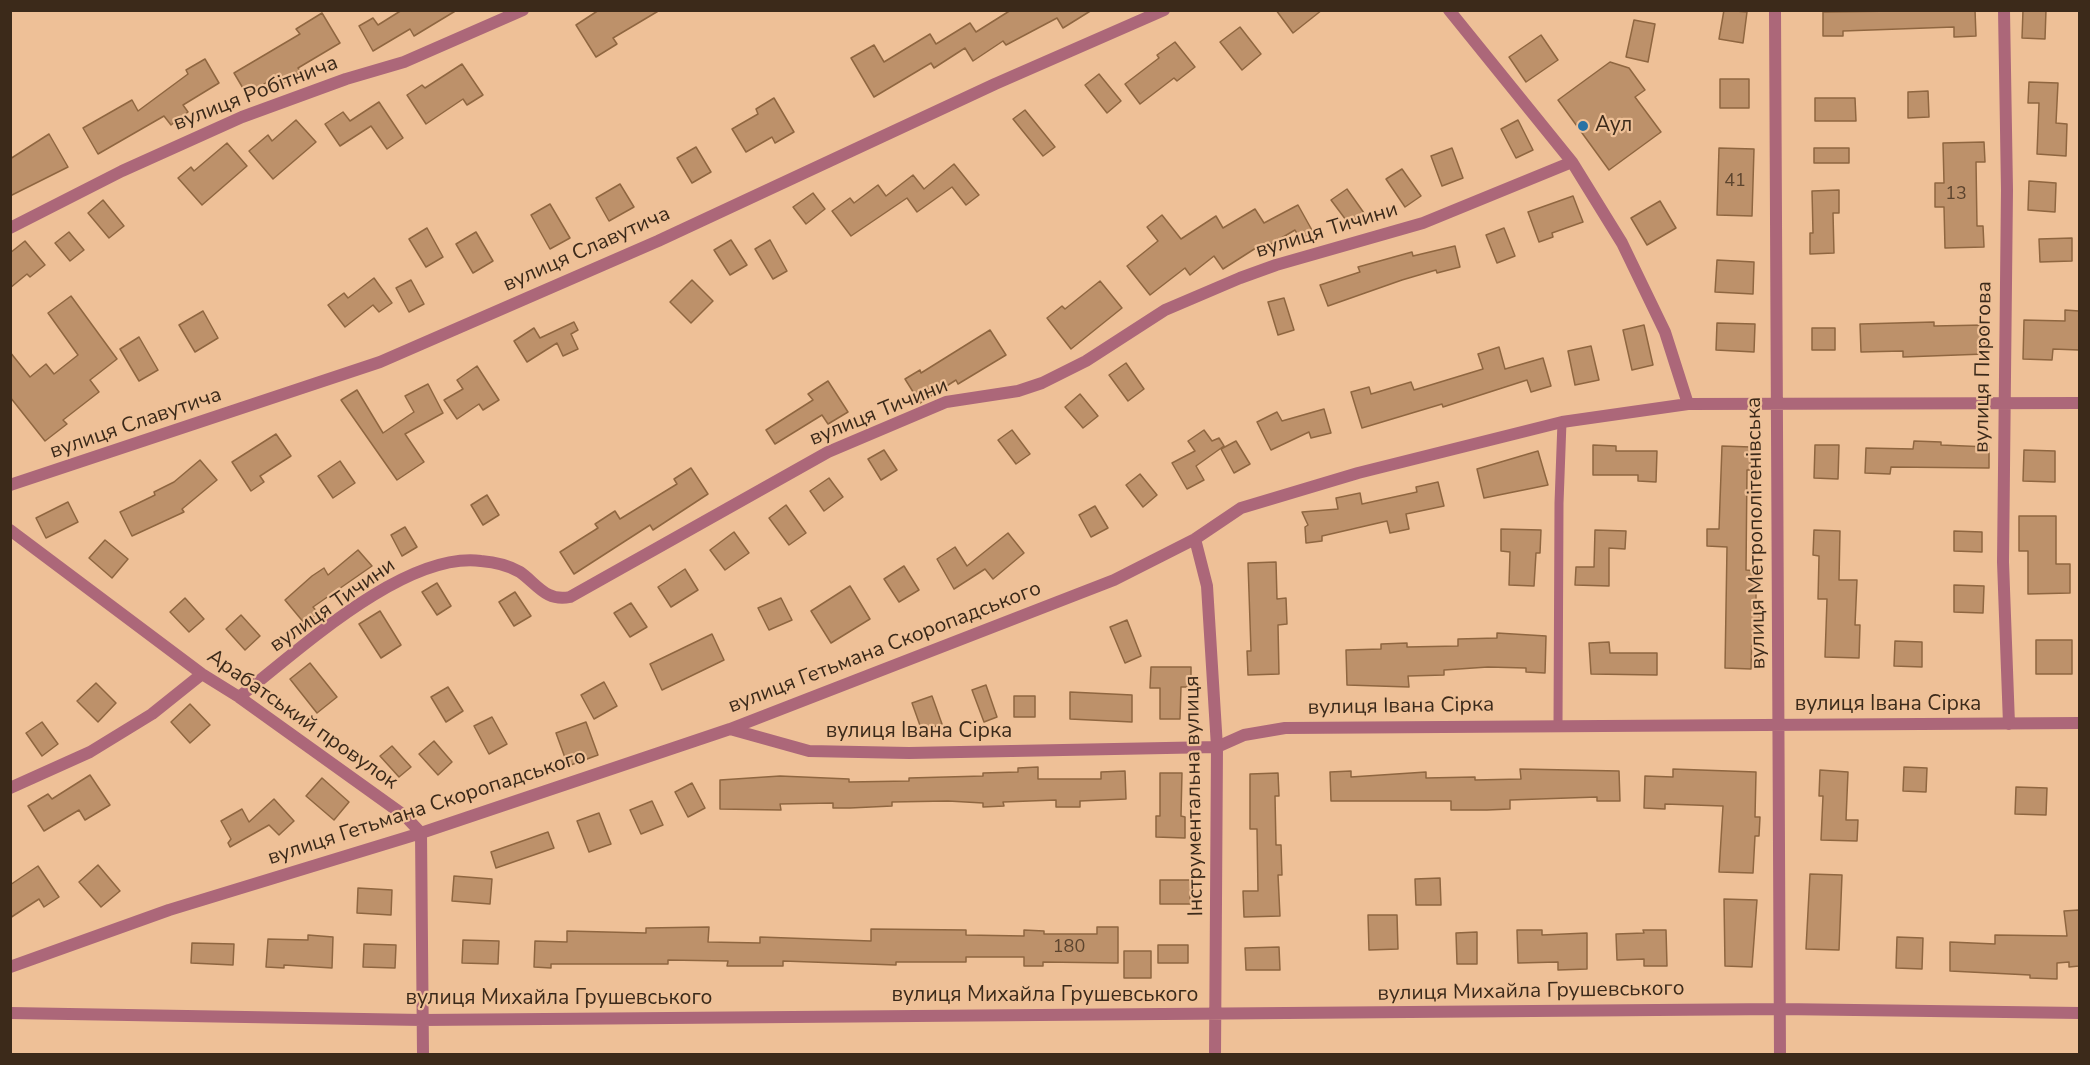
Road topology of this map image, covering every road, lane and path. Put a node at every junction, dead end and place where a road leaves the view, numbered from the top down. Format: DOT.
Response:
graph roads {
  1 [pos="523,10"];
  2 [pos="1164,10"];
  3 [pos="1449,10"];
  4 [pos="1775,10"];
  5 [pos="2004,10"];
  6 [pos="1572,162"];
  7 [pos="10,228"];
  8 [pos="2002,402"];
  9 [pos="1775,403"];
  10 [pos="2079,403"];
  11 [pos="1688,404"];
  12 [pos="1562,422"];
  13 [pos="10,485"];
  14 [pos="10,530"];
  15 [pos="1195,539"];
  16 [pos="202,674"];
  17 [pos="239,697"];
  18 [pos="2079,723"];
  19 [pos="2009,724"];
  20 [pos="1558,725"];
  21 [pos="1779,725"];
  22 [pos="730,729"];
  23 [pos="1217,747"];
  24 [pos="10,788"];
  25 [pos="421,833"];
  26 [pos="10,967"];
  27 [pos="1780,1009"];
  28 [pos="10,1012"];
  29 [pos="2079,1013"];
  30 [pos="1215,1014"];
  31 [pos="422,1020"];
  32 [pos="423,1054"];
  33 [pos="1215,1054"];
  34 [pos="1780,1054"];
  1 -- 7 [label="street, вулиця Робітнича"];
  2 -- 13 [label="street, вулиця Славутича"];
  3 -- 6 [label="street"];
  4 -- 9 [label="street, вулиця Метрополітенівська"];
  5 -- 8 [label="street, вулиця Пирогова"];
  6 -- 11 [label="street"];
  6 -- 17 [label="street, вулиця Тичини"];
  8 -- 9 [label="street, вулиця Гетьмана Скоропадського"];
  8 -- 10 [label="street, вулиця Гетьмана Скоропадського"];
  8 -- 19 [label="street, вулиця Пирогова"];
  9 -- 11 [label="street, вулиця Гетьмана Скоропадського"];
  9 -- 21 [label="street, вулиця Метрополітенівська"];
  11 -- 12 [label="street, вулиця Гетьмана Скоропадського"];
  12 -- 15 [label="street, вулиця Гетьмана Скоропадського"];
  12 -- 20 [label="lane"];
  14 -- 16 [label="street, Арабатський провулок"];
  15 -- 22 [label="street, вулиця Гетьмана Скоропадського"];
  15 -- 23 [label="street, Інструментальна вулиця"];
  16 -- 17 [label="street, Арабатський провулок"];
  16 -- 24 [label="street"];
  17 -- 25 [label="street, Арабатський провулок"];
  18 -- 19 [label="street, вулиця Івана Сірка"];
  19 -- 21 [label="street, вулиця Івана Сірка"];
  20 -- 21 [label="street, вулиця Івана Сірка"];
  20 -- 23 [label="street, вулиця Івана Сірка"];
  21 -- 27 [label="street, вулиця Метрополітенівська"];
  22 -- 23 [label="street, вулиця Івана Сірка"];
  22 -- 25 [label="street, вулиця Гетьмана Скоропадського"];
  23 -- 30 [label="street, Інструментальна вулиця"];
  25 -- 26 [label="street, вулиця Гетьмана Скоропадського"];
  25 -- 31 [label="street"];
  27 -- 29 [label="street, вулиця Михайла Грушевського"];
  27 -- 30 [label="street, вулиця Михайла Грушевського"];
  27 -- 34 [label="street, вулиця Метрополітенівська"];
  28 -- 31 [label="street, вулиця Михайла Грушевського"];
  30 -- 31 [label="street, вулиця Михайла Грушевського"];
  30 -- 33 [label="street, Інструментальна вулиця"];
  31 -- 32 [label="street"];
}
